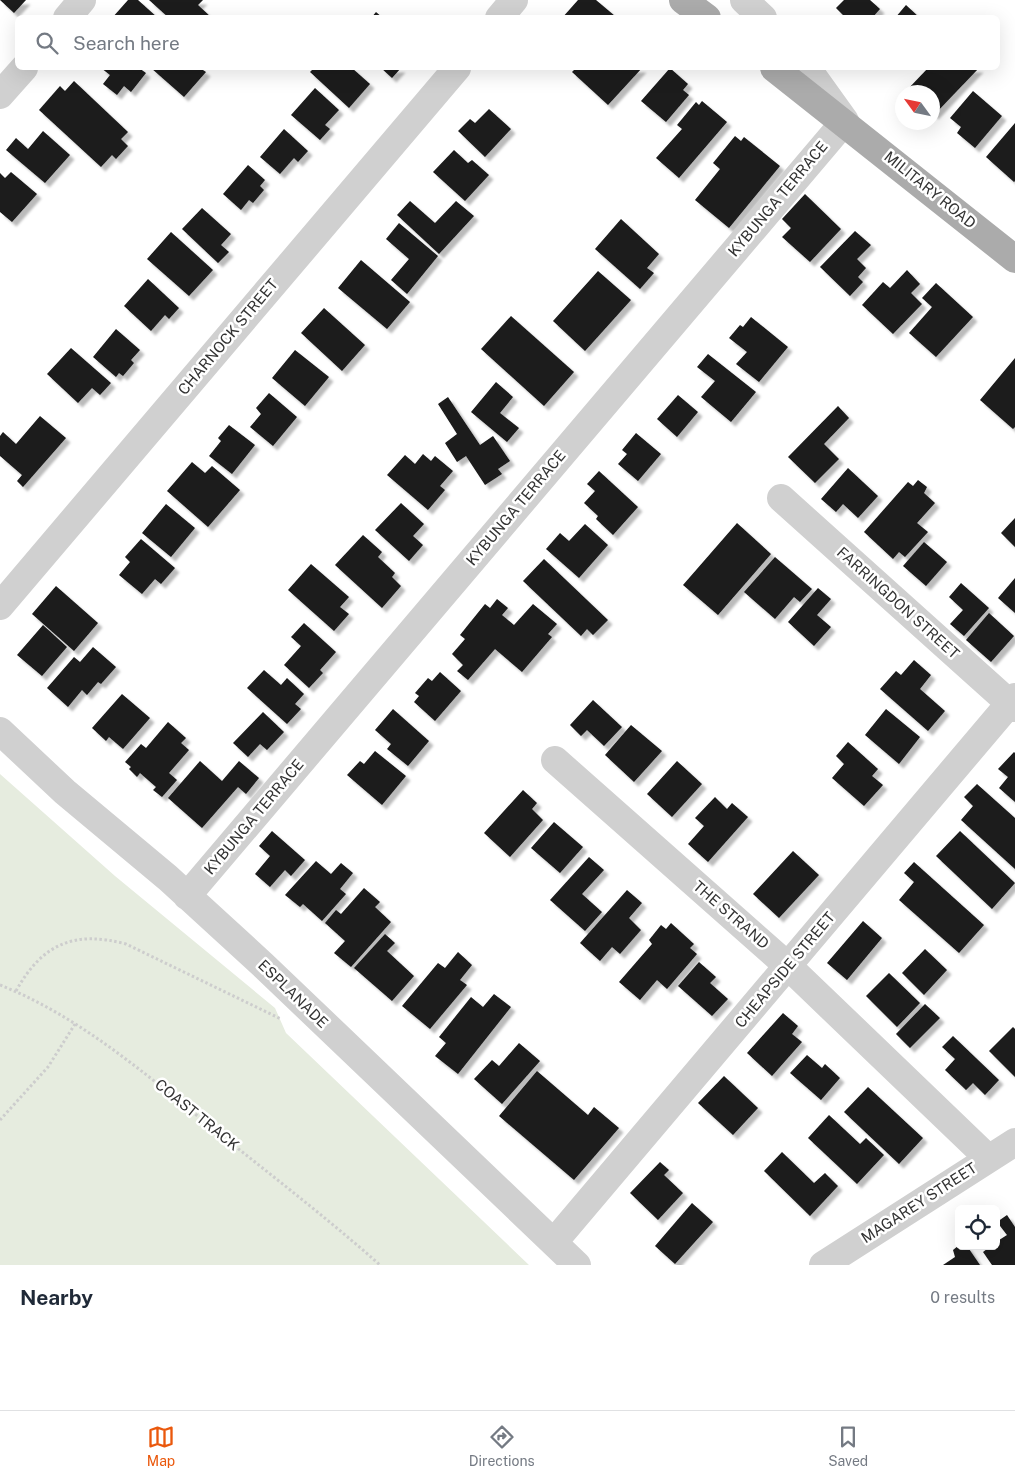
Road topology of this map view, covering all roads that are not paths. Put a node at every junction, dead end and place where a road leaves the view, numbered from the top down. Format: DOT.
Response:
graph roads {
  1 [pos="82,0"];
  2 [pos="514,0"];
  3 [pos="683,0"];
  4 [pos="744,0"];
  5 [pos="70,15"];
  6 [pos="502,15"];
  7 [pos="703,15"];
  8 [pos="760,15"];
  9 [pos="22,70"];
  10 [pos="455,70"];
  11 [pos="777,70"];
  12 [pos="808,70"];
  13 [pos="0,95"];
  14 [pos="845,121"];
  15 [pos="1015,259"];
  16 [pos="781,498"];
  17 [pos="0,606"];
  18 [pos="1013,703"];
  19 [pos="0,731"];
  20 [pos="555,760"];
  21 [pos="187,896"];
  22 [pos="789,967"];
  23 [pos="1015,1142"];
  24 [pos="988,1158"];
  25 [pos="554,1242"];
  26 [pos="577,1265"];
  27 [pos="823,1265"];
  1 -- 5 [label="street"];
  2 -- 6 [label="street"];
  3 -- 7 [label="main road"];
  4 -- 8 [label="street"];
  9 -- 13 [label="street"];
  10 -- 17 [label="street, CHARNOCK STREET"];
  11 -- 14 [label="main road, MILITARY ROAD"];
  12 -- 14 [label="street, MILITARY ROAD"];
  14 -- 15 [label="main road, MILITARY ROAD"];
  14 -- 21 [label="street, KYBUNGA TERRACE"];
  16 -- 18 [label="street, FARRINGDON STREET"];
  18 -- 22 [label="street, CHEAPSIDE STREET"];
  19 -- 21 [label="street, ESPLANADE"];
  20 -- 22 [label="street, THE STRAND"];
  21 -- 25 [label="street, ESPLANADE"];
  22 -- 24 [label="street, THE STRAND"];
  22 -- 25 [label="street, CHEAPSIDE STREET"];
  23 -- 24 [label="street, MAGAREY STREET"];
  24 -- 27 [label="street, MAGAREY STREET"];
  25 -- 26 [label="street, ESPLANADE"];
}
